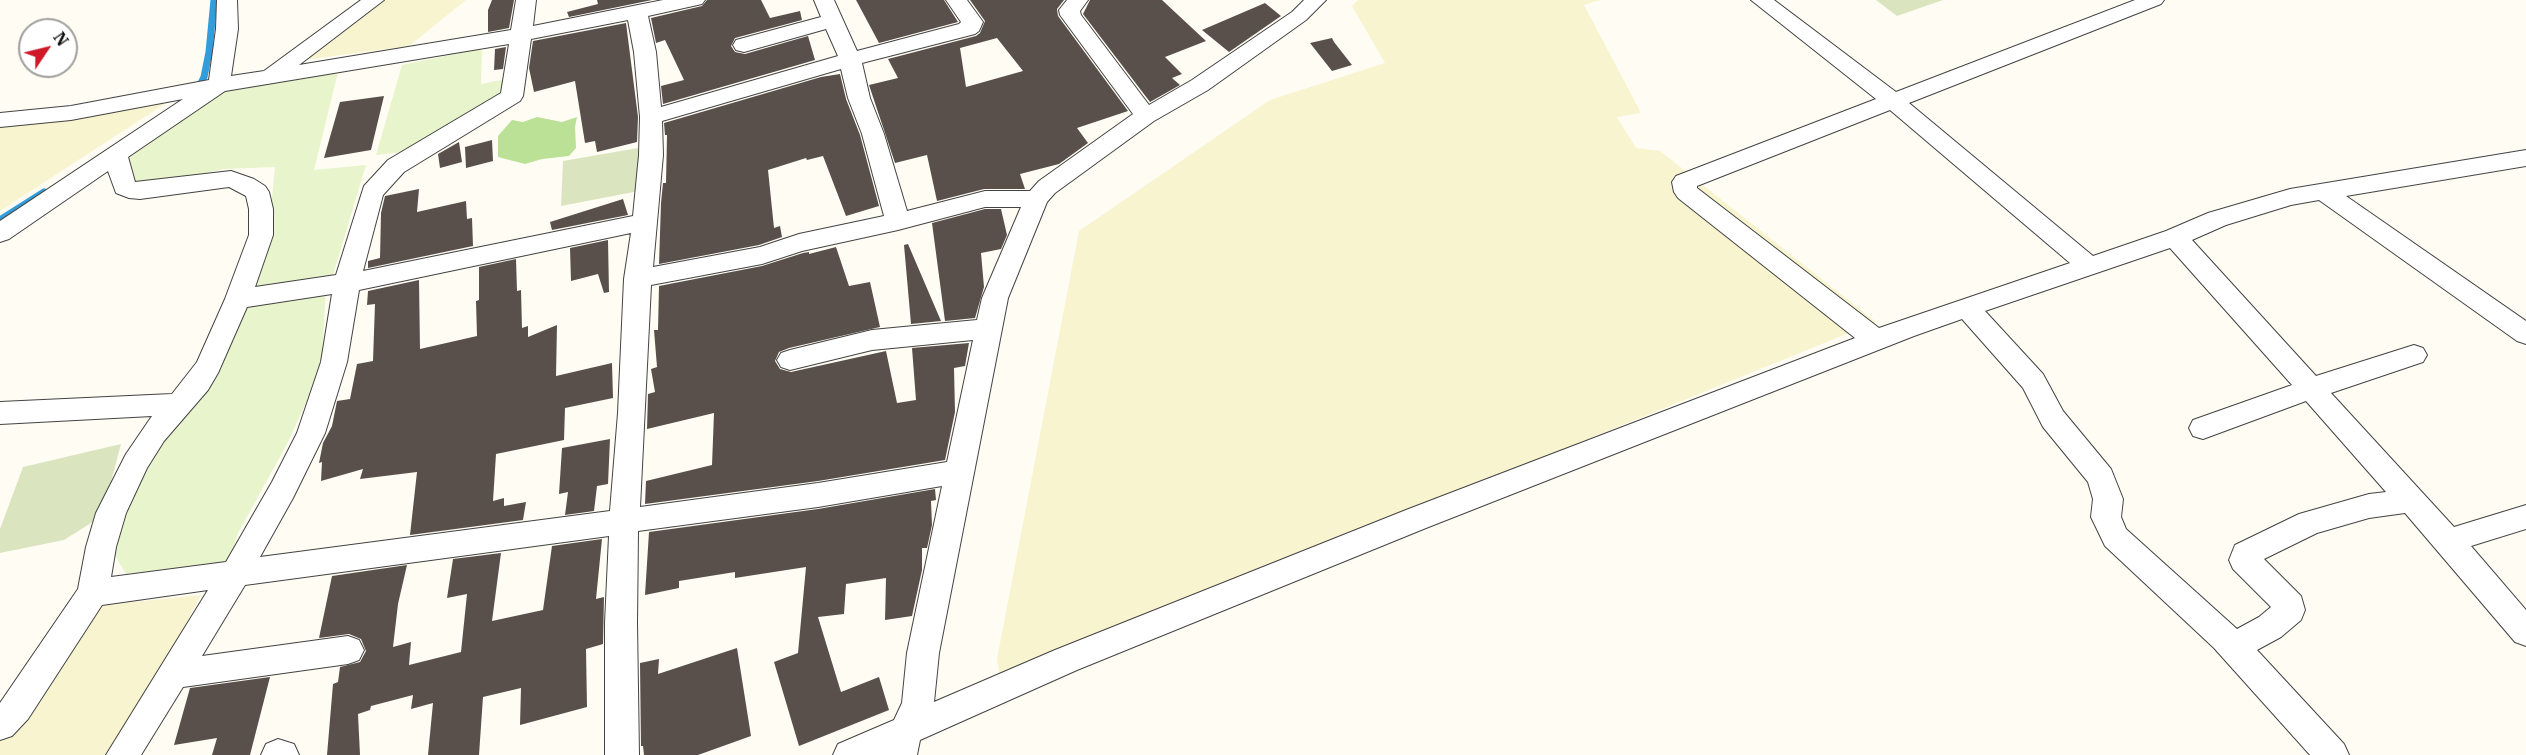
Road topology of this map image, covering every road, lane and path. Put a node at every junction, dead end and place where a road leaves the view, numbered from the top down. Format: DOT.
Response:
graph roads {
  1 [pos="227,0"];
  2 [pos="374,0"];
  3 [pos="526,0"];
  4 [pos="695,0"];
  5 [pos="824,0"];
  6 [pos="956,0"];
  7 [pos="1078,0"];
  8 [pos="1315,0"];
  9 [pos="1761,0"];
  10 [pos="2141,2"];
  11 [pos="637,12"];
  12 [pos="832,21"];
  13 [pos="520,35"];
  14 [pos="744,45"];
  15 [pos="850,59"];
  16 [pos="270,76"];
  17 [pos="205,87"];
  18 [pos="1893,101"];
  19 [pos="1146,116"];
  20 [pos="651,117"];
  21 [pos="0,120"];
  22 [pos="116,154"];
  23 [pos="2526,158"];
  24 [pos="2322,191"];
  25 [pos="1036,199"];
  26 [pos="644,222"];
  27 [pos="898,222"];
  28 [pos="0,233"];
  29 [pos="2175,237"];
  30 [pos="2089,266"];
  31 [pos="637,279"];
  32 [pos="347,283"];
  33 [pos="238,299"];
  34 [pos="1967,308"];
  35 [pos="989,329"];
  36 [pos="2526,334"];
  37 [pos="1876,340"];
  38 [pos="2414,355"];
  39 [pos="790,360"];
  40 [pos="2310,389"];
  41 [pos="180,404"];
  42 [pos="0,413"];
  43 [pos="2202,428"];
  44 [pos="959,472"];
  45 [pos="2411,500"];
  46 [pos="2526,517"];
  47 [pos="624,522"];
  48 [pos="2448,541"];
  49 [pos="236,573"];
  50 [pos="93,593"];
  51 [pos="2526,632"];
  52 [pos="2233,647"];
  53 [pos="348,650"];
  54 [pos="173,674"];
  55 [pos="0,725"];
  56 [pos="902,744"];
  57 [pos="123,755"];
  58 [pos="622,755"];
  59 [pos="850,755"];
  60 [pos="2332,755"];
  1 -- 17 [label="street"];
  2 -- 16 [label="street"];
  3 -- 13 [label="street"];
  4 -- 11 [label="street"];
  5 -- 12 [label="street"];
  6 -- 15 [label="street"];
  7 -- 19 [label="street"];
  8 -- 19 [label="street"];
  9 -- 18 [label="street"];
  10 -- 18 [label="street"];
  11 -- 13 [label="street"];
  11 -- 20 [label="street"];
  12 -- 14 [label="street"];
  12 -- 15 [label="street"];
  13 -- 16 [label="street"];
  13 -- 32 [label="street"];
  15 -- 20 [label="street"];
  15 -- 27 [label="street"];
  16 -- 17 [label="street"];
  17 -- 21 [label="street"];
  17 -- 22 [label="street"];
  18 -- 30 [label="street"];
  18 -- 37 [label="street"];
  19 -- 25 [label="street"];
  20 -- 26 [label="street"];
  22 -- 28 [label="street"];
  22 -- 33 [label="street"];
  23 -- 24 [label="street"];
  24 -- 29 [label="street"];
  24 -- 36 [label="street"];
  25 -- 27 [label="street"];
  25 -- 35 [label="street"];
  26 -- 31 [label="street"];
  26 -- 32 [label="street"];
  27 -- 31 [label="street"];
  29 -- 30 [label="street"];
  29 -- 40 [label="street"];
  30 -- 34 [label="street"];
  31 -- 47 [label="street"];
  32 -- 33 [label="street"];
  32 -- 49 [label="street"];
  33 -- 41 [label="street"];
  34 -- 37 [label="street"];
  34 -- 52 [label="street"];
  35 -- 39 [label="street"];
  35 -- 44 [label="street"];
  37 -- 56 [label="street"];
  38 -- 40 [label="street"];
  40 -- 43 [label="street"];
  40 -- 45 [label="street"];
  41 -- 42 [label="street"];
  41 -- 50 [label="street"];
  44 -- 47 [label="street"];
  44 -- 56 [label="street"];
  45 -- 48 [label="street"];
  45 -- 52 [label="street"];
  46 -- 48 [label="street"];
  47 -- 49 [label="street"];
  47 -- 58 [label="street"];
  48 -- 51 [label="street"];
  49 -- 50 [label="street"];
  49 -- 54 [label="street"];
  50 -- 55 [label="street"];
  52 -- 60 [label="street"];
  53 -- 54 [label="street"];
  54 -- 57 [label="street"];
  56 -- 59 [label="street"];
}
